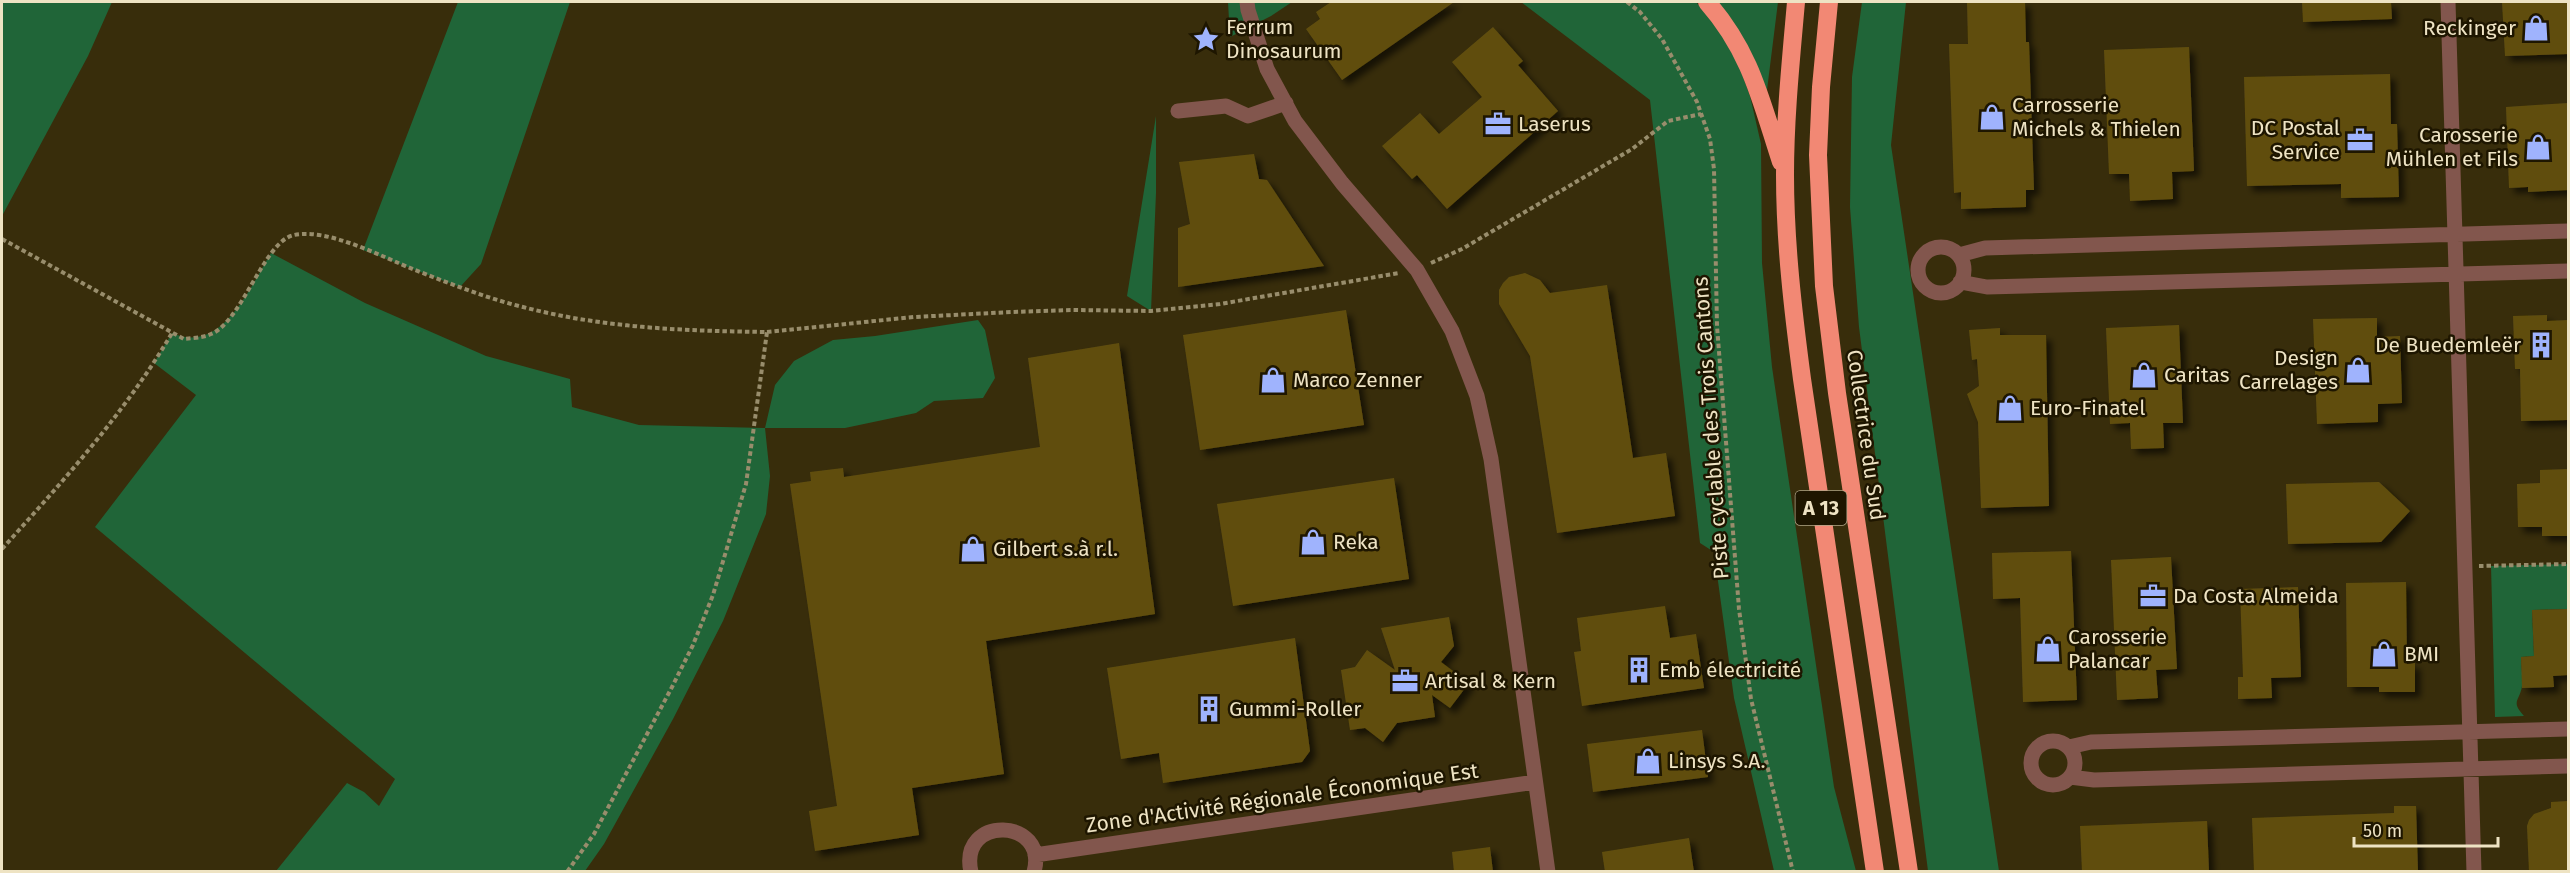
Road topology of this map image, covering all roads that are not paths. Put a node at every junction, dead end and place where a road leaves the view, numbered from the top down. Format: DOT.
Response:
graph roads {
  1 [pos="1247,2"];
  2 [pos="1707,2"];
  3 [pos="1796,2"];
  4 [pos="1828,2"];
  5 [pos="1841,2"];
  6 [pos="2448,2"];
  7 [pos="1825,44"];
  8 [pos="1286,103"];
  9 [pos="1178,111"];
  10 [pos="1785,176"];
  11 [pos="2568,231"];
  12 [pos="2455,235"];
  13 [pos="1959,255"];
  14 [pos="2568,271"];
  15 [pos="2456,274"];
  16 [pos="1960,282"];
  17 [pos="2568,729"];
  18 [pos="2470,732"];
  19 [pos="2069,747"];
  20 [pos="2568,766"];
  21 [pos="2471,769"];
  22 [pos="2070,777"];
  23 [pos="1535,782"];
  24 [pos="1035,855"];
  25 [pos="971,872"];
  26 [pos="1034,872"];
  27 [pos="1548,872"];
  28 [pos="1875,872"];
  29 [pos="1909,872"];
  30 [pos="2474,872"];
  1 -- 8 [label="street"];
  2 -- 10 [label="highway, A 13"];
  3 -- 10 [label="highway, A 13"];
  4 -- 7 [label="highway, Collectrice du Sud / A 13"];
  5 -- 7 [label="highway, A 13"];
  6 -- 12 [label="street"];
  7 -- 29 [label="highway, Collectrice du Sud / A 13"];
  8 -- 9 [label="street"];
  8 -- 23 [label="street"];
  10 -- 28 [label="highway, A 13"];
  11 -- 12 [label="street"];
  12 -- 13 [label="street"];
  12 -- 15 [label="street"];
  13 -- 16 [label="street"];
  13 -- 16 [label="street"];
  14 -- 15 [label="street"];
  15 -- 16 [label="street"];
  15 -- 18 [label="street"];
  17 -- 18 [label="street"];
  18 -- 19 [label="street"];
  18 -- 21 [label="street"];
  19 -- 22 [label="street"];
  19 -- 22 [label="street"];
  20 -- 21 [label="street"];
  21 -- 22 [label="street"];
  21 -- 30 [label="street"];
  23 -- 24 [label="street, Zone d'Activité Régionale Économique Est"];
  23 -- 27 [label="street"];
  24 -- 25 [label="street"];
  24 -- 26 [label="street"];
}
